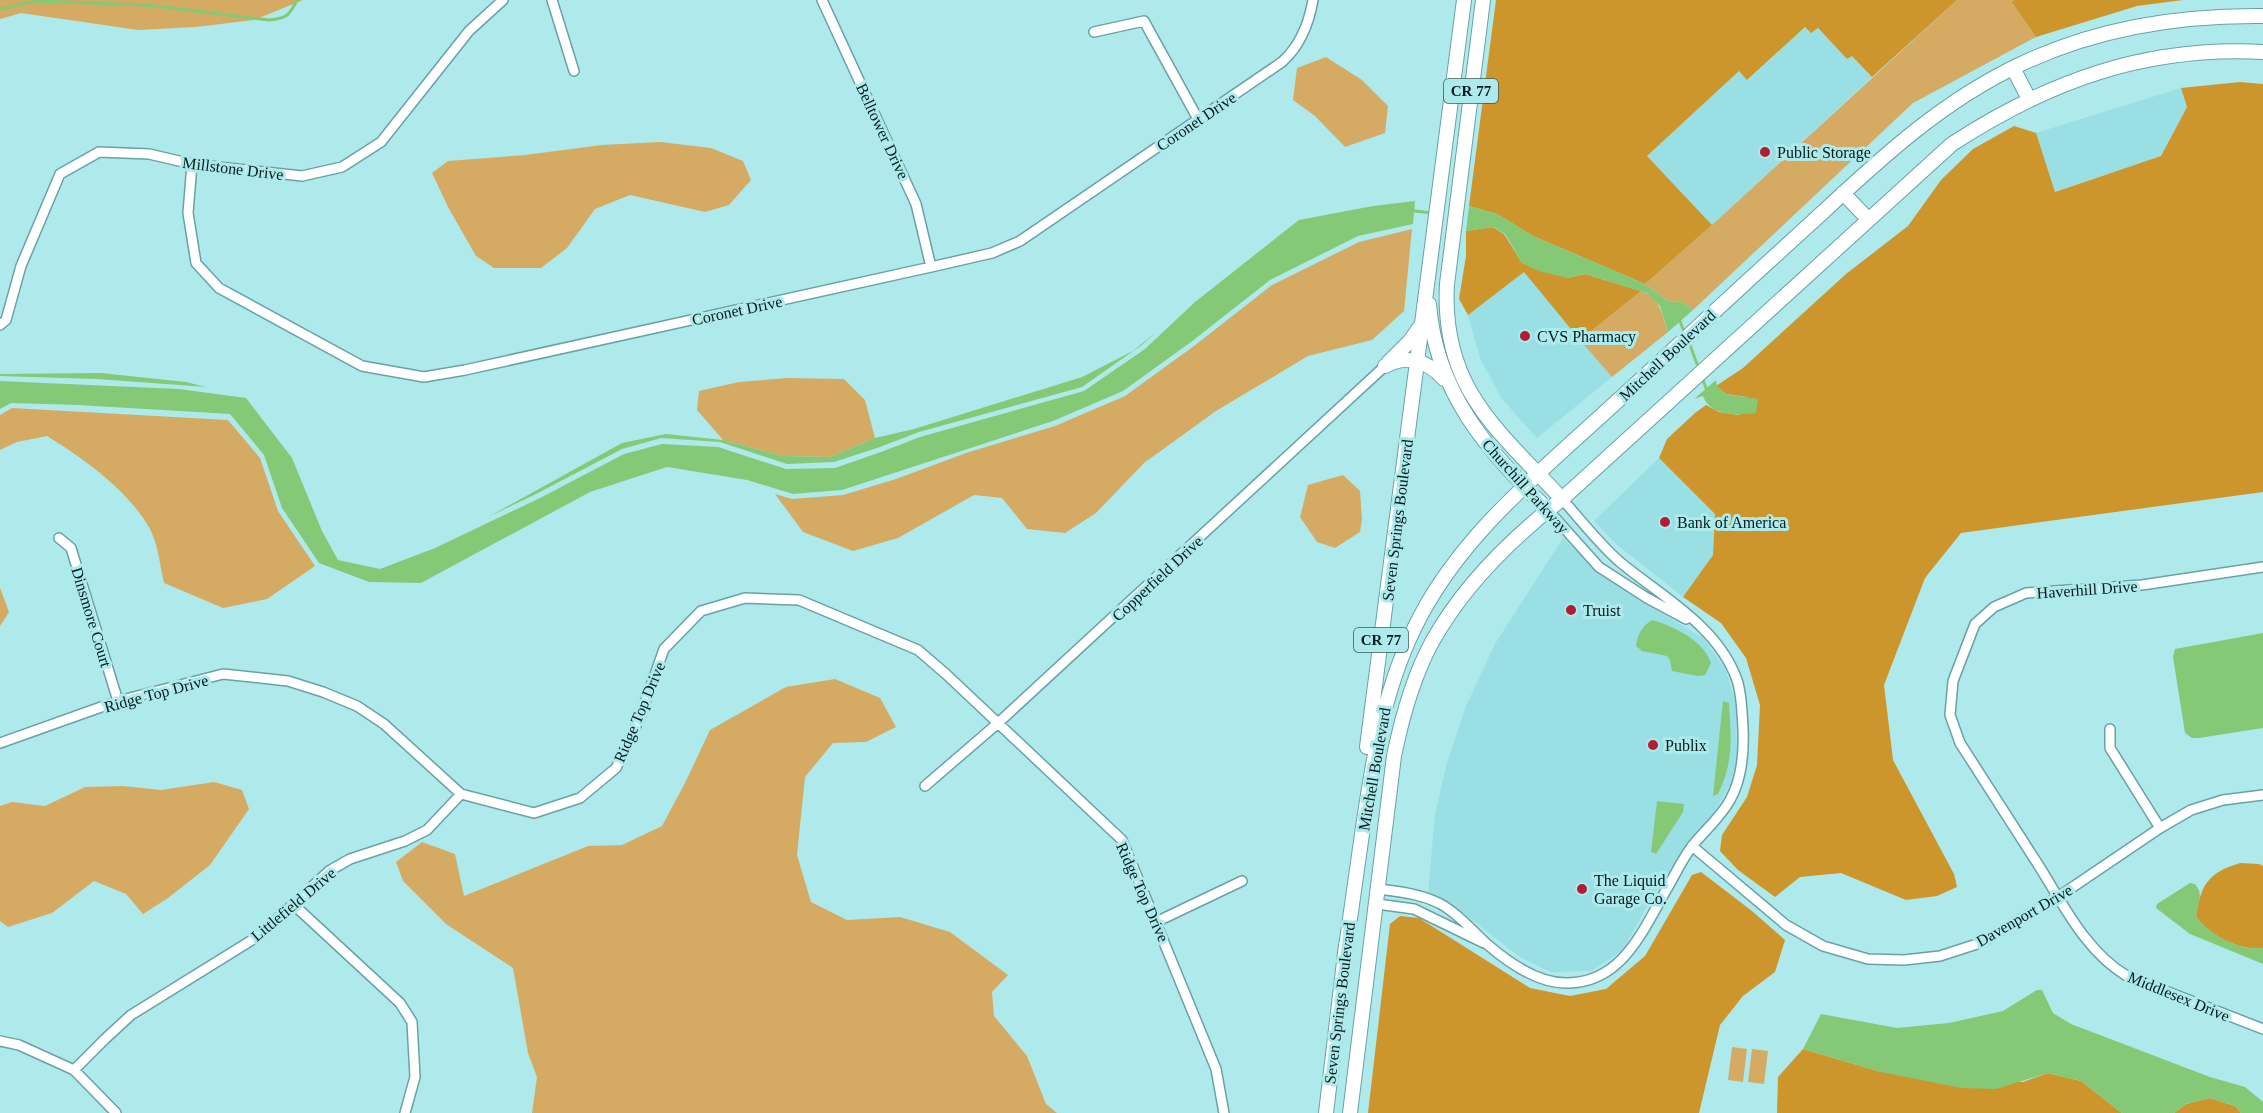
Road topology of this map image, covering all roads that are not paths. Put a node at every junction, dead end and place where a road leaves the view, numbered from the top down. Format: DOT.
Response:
graph roads {
  1 [pos="503,0"];
  2 [pos="552,0"];
  3 [pos="822,0"];
  4 [pos="1312,0"];
  5 [pos="1464,0"];
  6 [pos="1483,0"];
  7 [pos="2263,16"];
  8 [pos="1094,32"];
  9 [pos="2263,52"];
  10 [pos="2013,68"];
  11 [pos="574,71"];
  12 [pos="2029,99"];
  13 [pos="1198,119"];
  14 [pos="192,164"];
  15 [pos="1843,193"];
  16 [pos="1868,219"];
  17 [pos="931,267"];
  18 [pos="1428,284"];
  19 [pos="0,325"];
  20 [pos="1420,327"];
  21 [pos="1416,361"];
  22 [pos="1385,366"];
  23 [pos="1449,385"];
  24 [pos="1538,474"];
  25 [pos="1524,486"];
  26 [pos="1562,499"];
  27 [pos="1548,510"];
  28 [pos="59,538"];
  29 [pos="2263,567"];
  30 [pos="1704,629"];
  31 [pos="118,701"];
  32 [pos="997,724"];
  33 [pos="2110,729"];
  34 [pos="0,743"];
  35 [pos="925,786"];
  36 [pos="461,794"];
  37 [pos="2263,795"];
  38 [pos="2160,828"];
  39 [pos="1692,846"];
  40 [pos="1242,881"];
  41 [pos="1378,889"];
  42 [pos="2058,897"];
  43 [pos="1377,904"];
  44 [pos="294,905"];
  45 [pos="1156,922"];
  46 [pos="1487,944"];
  47 [pos="1345,954"];
  48 [pos="2263,1029"];
  49 [pos="0,1041"];
  50 [pos="74,1070"];
  51 [pos="116,1113"];
  52 [pos="405,1113"];
  53 [pos="1224,1113"];
  54 [pos="1326,1113"];
  55 [pos="1350,1113"];
  1 -- 14 [label="street, Millstone Drive"];
  2 -- 11 [label="street"];
  3 -- 17 [label="street, Belltower Drive"];
  4 -- 13 [label="street, Coronet Drive"];
  5 -- 18 [label="main road, Seven Springs Boulevard / CR 77"];
  6 -- 24 [label="main road, CR 77"];
  7 -- 10 [label="main road, Mitchell Boulevard"];
  8 -- 13 [label="street"];
  9 -- 12 [label="main road"];
  10 -- 12 [label="main road"];
  10 -- 15 [label="main road, Mitchell Boulevard"];
  12 -- 16 [label="main road"];
  13 -- 17 [label="street, Coronet Drive"];
  14 -- 17 [label="street, Coronet Drive"];
  14 -- 19 [label="street, Millstone Drive"];
  15 -- 16 [label="main road"];
  15 -- 24 [label="main road, Mitchell Boulevard"];
  16 -- 26 [label="main road"];
  18 -- 20 [label="main road, Seven Springs Boulevard / CR 77"];
  18 -- 23 [label="main road, Churchill Parkway"];
  20 -- 21 [label="main road, Seven Springs Boulevard / CR 77"];
  20 -- 22 [label="main road"];
  21 -- 22 [label="main road"];
  21 -- 23 [label="main road"];
  21 -- 47 [label="main road, Seven Springs Boulevard / CR 77"];
  22 -- 32 [label="street, Copperfield Drive"];
  23 -- 25 [label="main road, Churchill Parkway"];
  24 -- 25 [label="main road, Mitchell Boulevard"];
  24 -- 26 [label="main road, Churchill Parkway / CR 77"];
  25 -- 27 [label="main road, Churchill Parkway"];
  25 -- 47 [label="main road, Mitchell Boulevard"];
  26 -- 27 [label="main road, CR 77"];
  26 -- 30 [label="street, Churchill Parkway"];
  27 -- 30 [label="street, Churchill Parkway"];
  27 -- 41 [label="main road, Seven Springs Boulevard / CR 77"];
  28 -- 31 [label="street, Dinsmore Court"];
  29 -- 42 [label="street, Haverhill Drive"];
  30 -- 39 [label="street, Churchill Parkway"];
  31 -- 34 [label="street, Ridge Top Drive"];
  31 -- 36 [label="street, Ridge Top Drive"];
  32 -- 35 [label="street, Copperfield Drive"];
  32 -- 36 [label="street, Ridge Top Drive"];
  32 -- 45 [label="street, Ridge Top Drive"];
  33 -- 38 [label="street"];
  36 -- 44 [label="street, Littlefield Drive"];
  37 -- 38 [label="street, Davenport Drive"];
  38 -- 42 [label="street, Davenport Drive"];
  39 -- 42 [label="street, Davenport Drive"];
  39 -- 46 [label="street, Churchill Parkway"];
  40 -- 45 [label="street"];
  41 -- 43 [label="main road, Seven Springs Boulevard / CR 77"];
  41 -- 46 [label="street, Churchill Parkway"];
  42 -- 48 [label="street, Middlesex Drive"];
  43 -- 46 [label="street, Churchill Parkway"];
  43 -- 55 [label="main road, Seven Springs Boulevard / CR 77"];
  44 -- 50 [label="street, Littlefield Drive"];
  44 -- 52 [label="street"];
  45 -- 53 [label="street, Ridge Top Drive"];
  47 -- 54 [label="main road, Seven Springs Boulevard / CR 77"];
  49 -- 50 [label="street"];
  50 -- 51 [label="street"];
}
